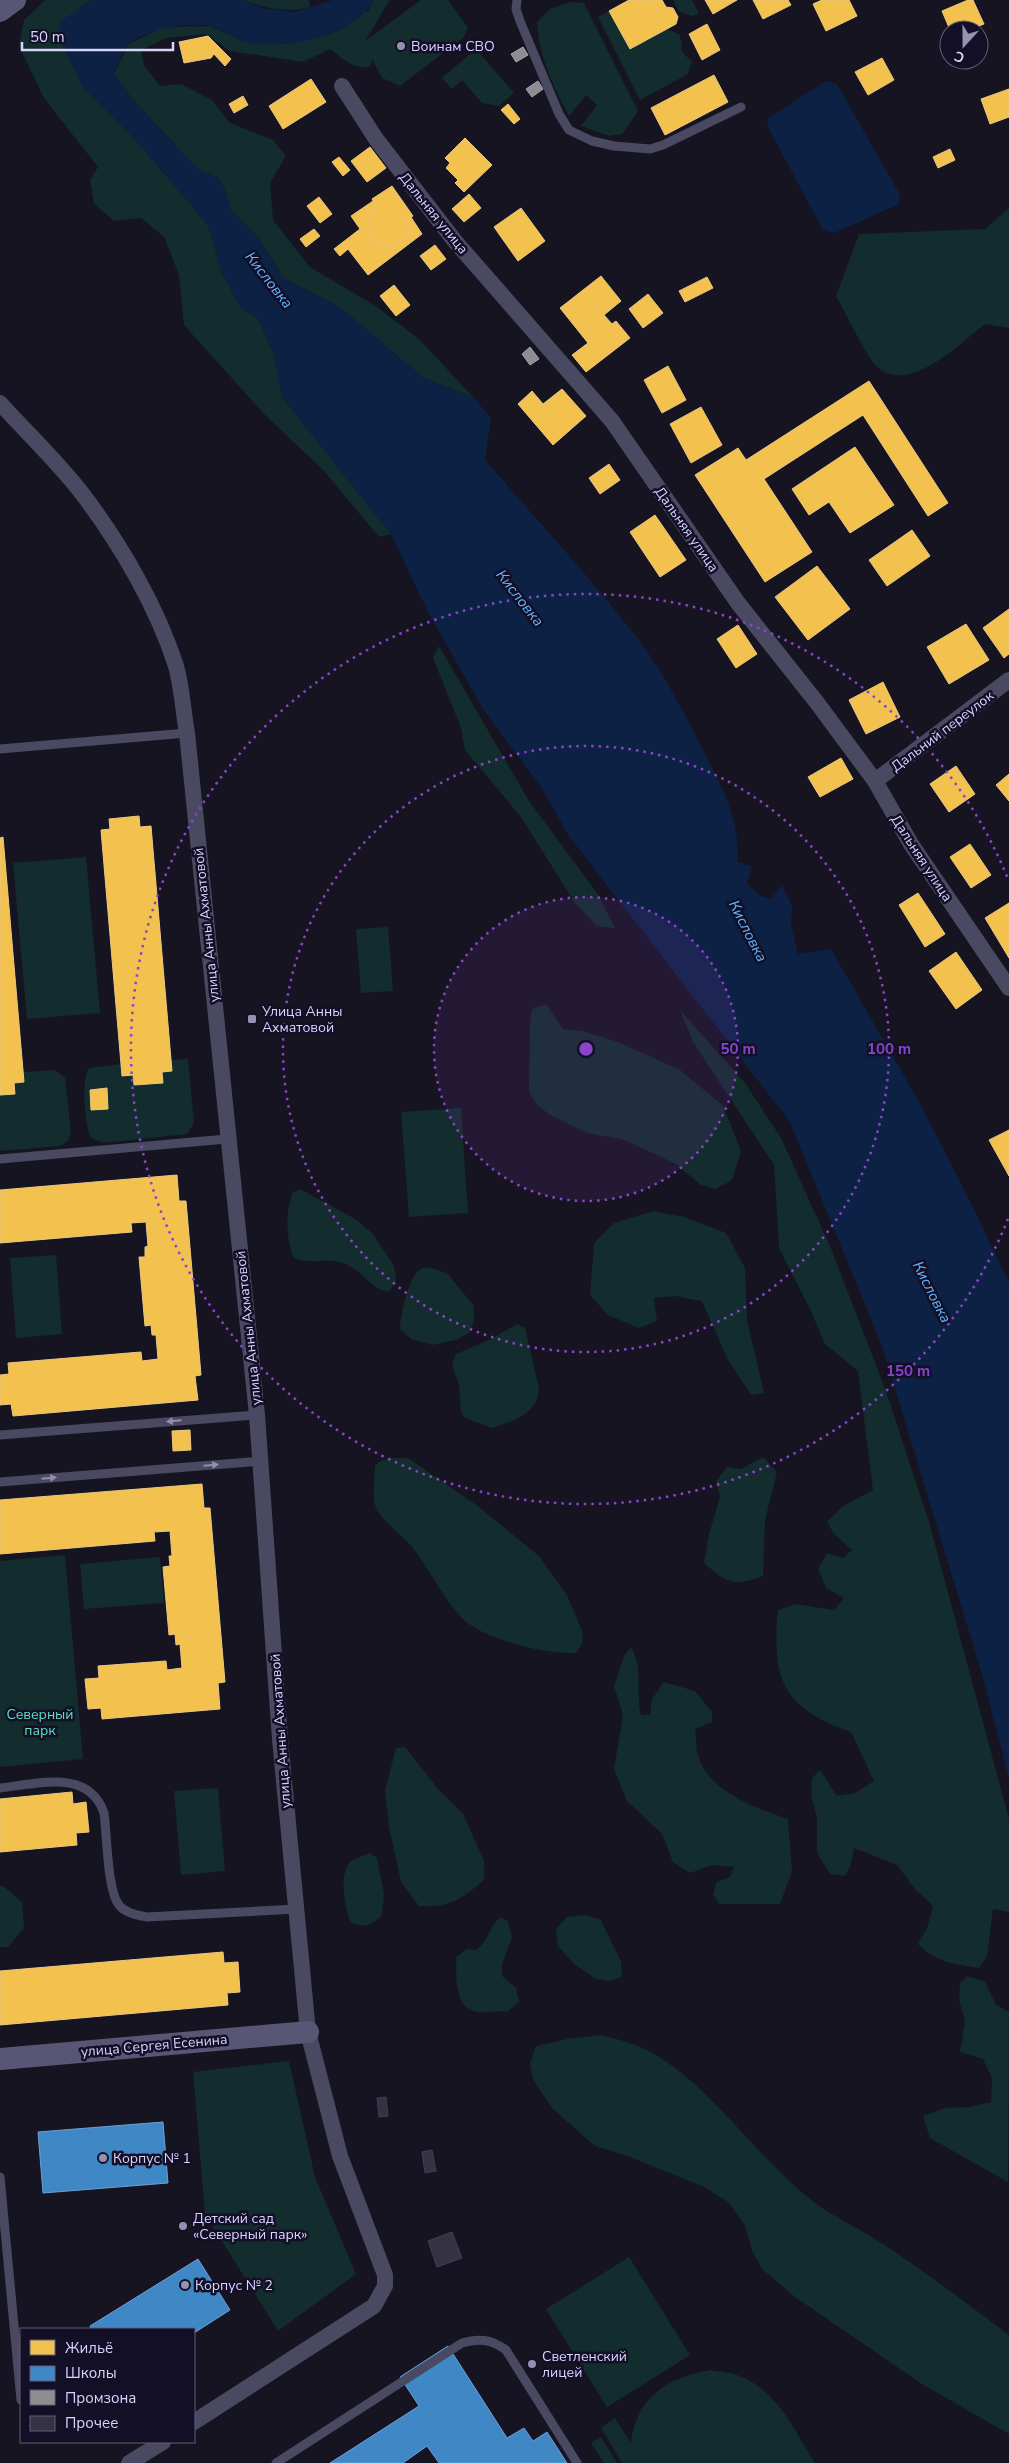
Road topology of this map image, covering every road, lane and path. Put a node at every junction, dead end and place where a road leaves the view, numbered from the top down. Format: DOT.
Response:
graph roads {
  1 [pos="16,0"];
  2 [pos="517,0"];
  3 [pos="0,11"];
  4 [pos="342,86"];
  5 [pos="742,107"];
  6 [pos="0,403"];
  7 [pos="1009,680"];
  8 [pos="187,733"];
  9 [pos="0,749"];
  10 [pos="875,781"];
  11 [pos="1009,988"];
  12 [pos="228,1140"];
  13 [pos="0,1160"];
  14 [pos="257,1414"];
  15 [pos="0,1435"];
  16 [pos="261,1460"];
  17 [pos="0,1482"];
  18 [pos="0,1788"];
  19 [pos="296,1909"];
  20 [pos="308,2032"];
  21 [pos="0,2059"];
  22 [pos="0,2177"];
  23 [pos="20,2389"];
  24 [pos="195,2421"];
  25 [pos="161,2443"];
  26 [pos="130,2463"];
  27 [pos="276,2463"];
  28 [pos="577,2463"];
  1 -- 3 [label="street"];
  2 -- 5 [label="lane"];
  4 -- 10 [label="street, Дальняя улица"];
  6 -- 8 [label="street, улица Анны Ахматовой"];
  7 -- 10 [label="street, Дальний переулок"];
  8 -- 9 [label="lane"];
  8 -- 12 [label="street, улица Анны Ахматовой"];
  10 -- 11 [label="street, Дальняя улица"];
  12 -- 13 [label="lane"];
  12 -- 14 [label="street, улица Анны Ахматовой"];
  14 -- 15 [label="lane, one-way"];
  14 -- 16 [label="street, улица Анны Ахматовой"];
  17 -- 16 [label="lane, one-way"];
  16 -- 19 [label="street, улица Анны Ахматовой"];
  18 -- 19 [label="lane"];
  19 -- 20 [label="street, улица Анны Ахматовой"];
  20 -- 21 [label="street, улица Сергея Есенина"];
  20 -- 24 [label="street, улица Анны Ахматовой"];
  22 -- 23 [label="lane"];
  25 -- 26 [label="street"];
  27 -- 28 [label="lane"];
}
